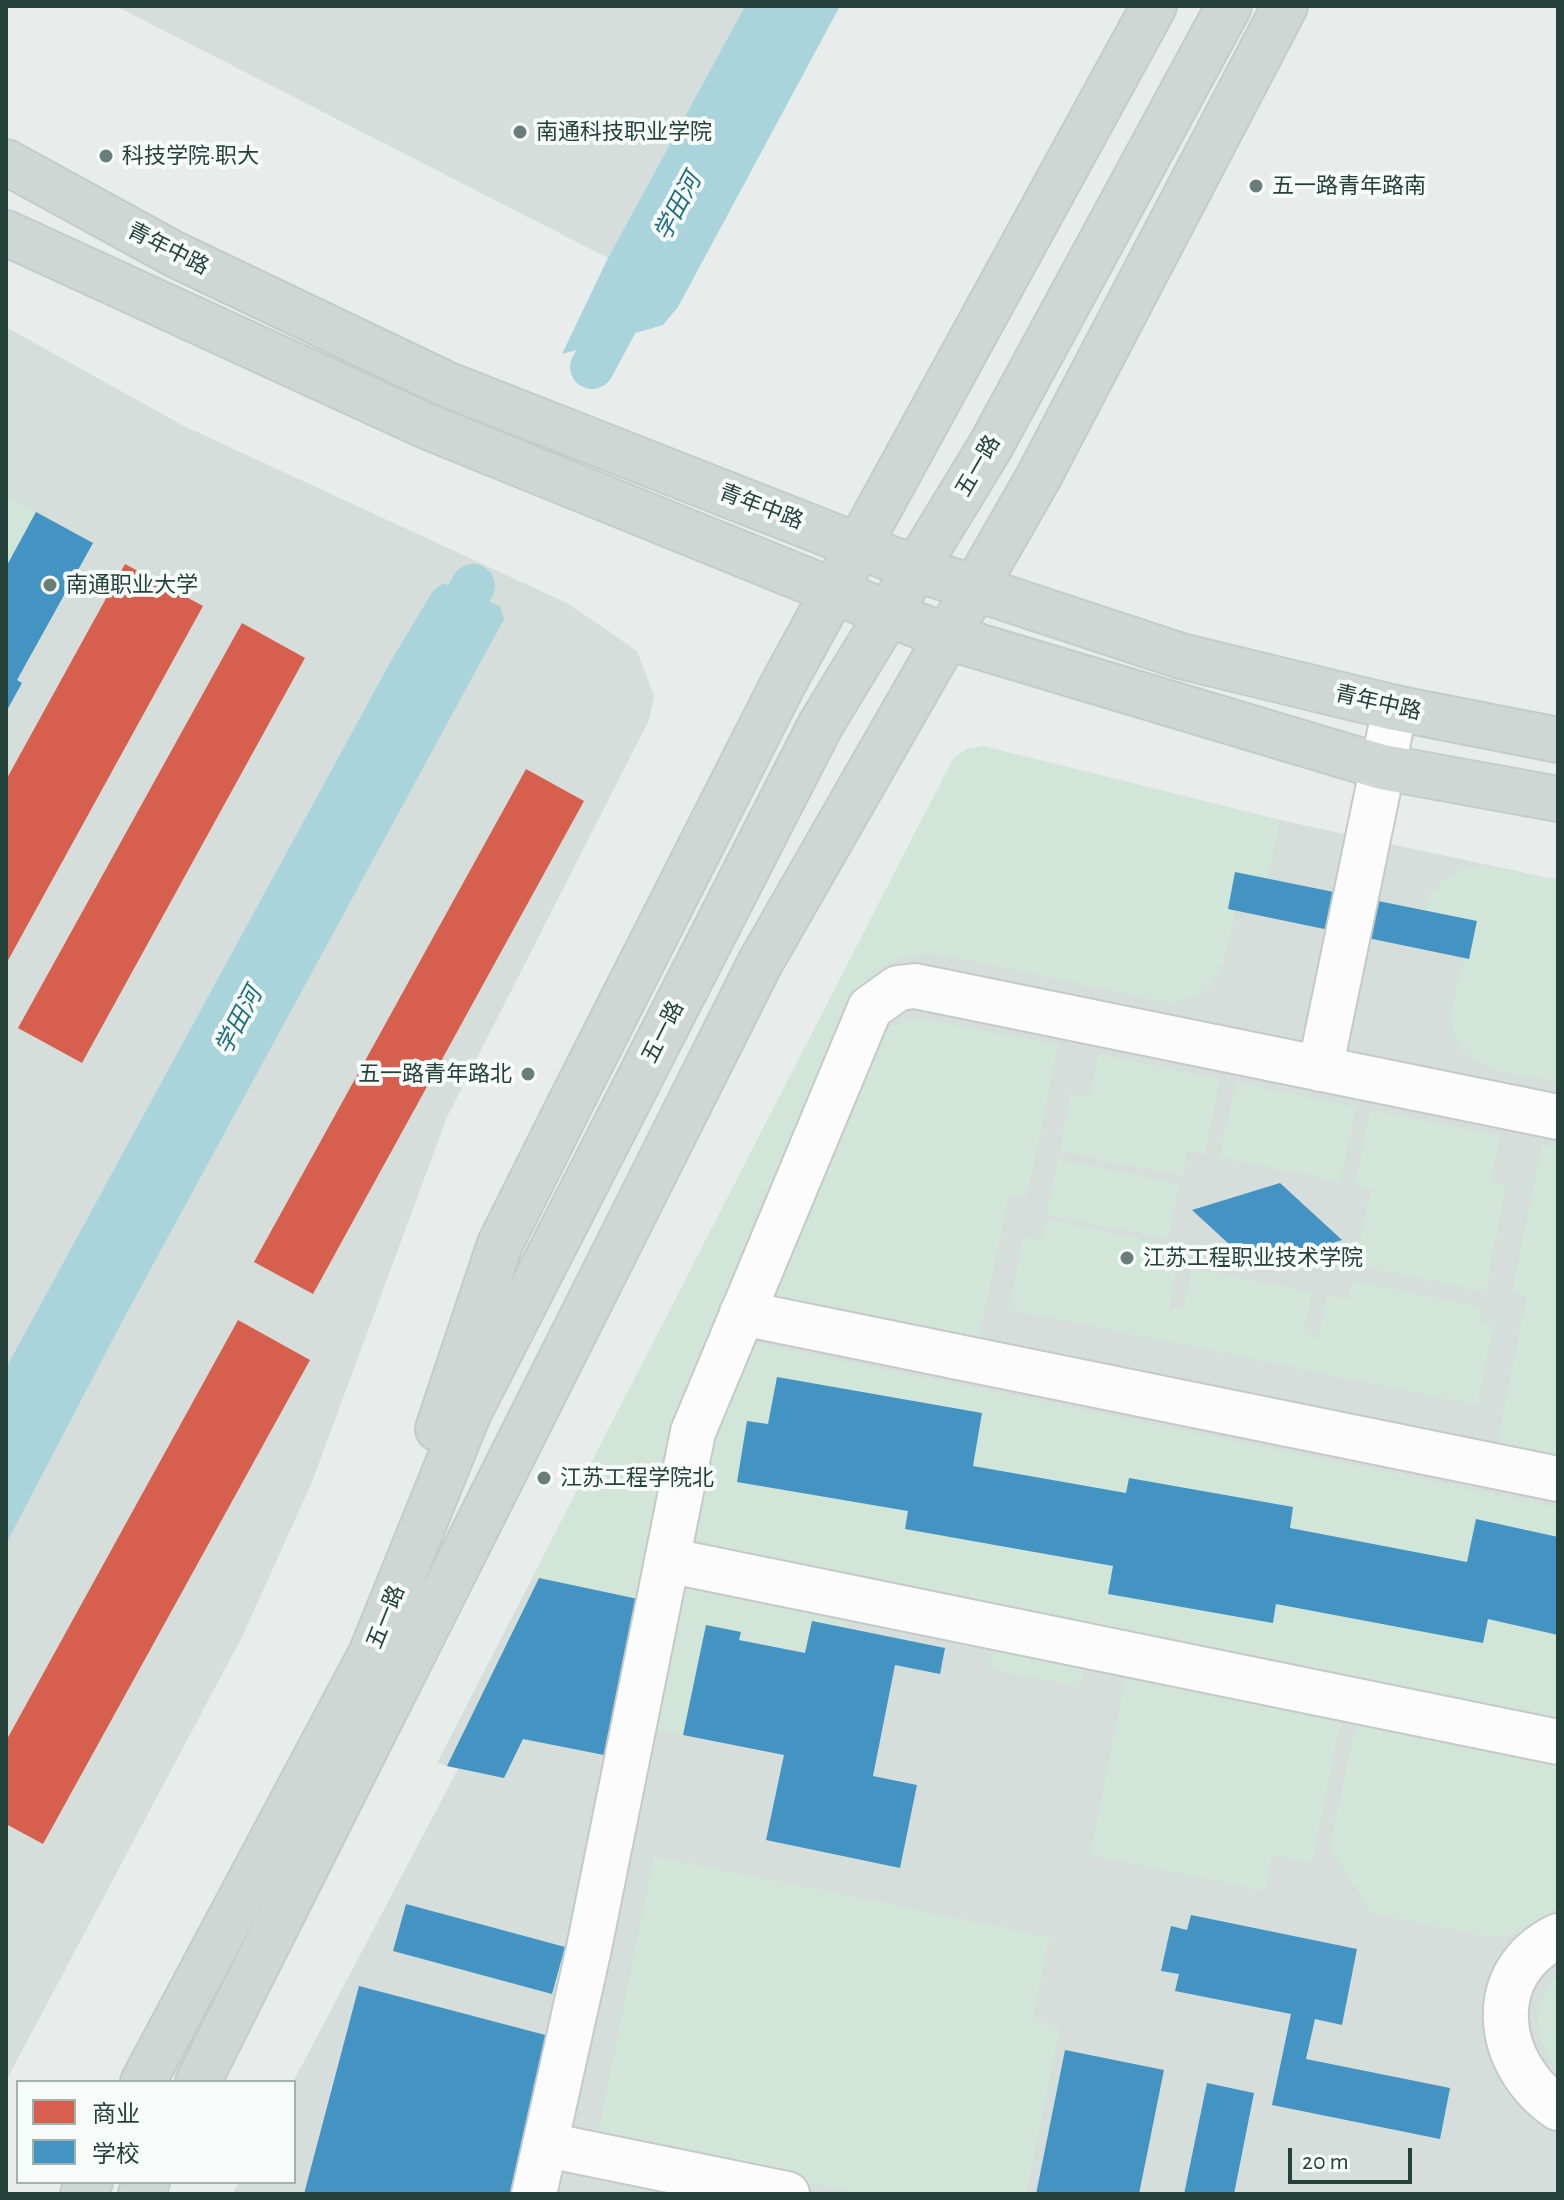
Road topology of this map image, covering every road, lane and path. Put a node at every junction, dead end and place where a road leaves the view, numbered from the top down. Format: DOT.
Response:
graph roads {
  1 [pos="1154,6"];
  2 [pos="1229,6"];
  3 [pos="1285,6"];
  4 [pos="6,162"];
  5 [pos="6,233"];
  6 [pos="858,545"];
  7 [pos="917,569"];
  8 [pos="972,588"];
  9 [pos="834,593"];
  10 [pos="888,615"];
  11 [pos="944,636"];
  12 [pos="1395,708"];
  13 [pos="1558,740"];
  14 [pos="1382,767"];
  15 [pos="1558,799"];
  16 [pos="1320,1069"];
  17 [pos="1558,1117"];
  18 [pos="742,1313"];
  19 [pos="1558,1479"];
  20 [pos="667,1560"];
  21 [pos="371,1654"];
  22 [pos="1558,1742"];
  23 [pos="1558,1936"];
  24 [pos="144,2080"];
  25 [pos="199,2080"];
  26 [pos="1558,2108"];
  27 [pos="547,2145"];
  28 [pos="534,2194"];
  29 [pos="787,2194"];
  1 -- 6 [label="main road"];
  2 -- 7 [label="main road, 五一路"];
  3 -- 8 [label="main road, 五一路"];
  4 -- 6 [label="main road, 青年中路"];
  5 -- 9 [label="main road"];
  6 -- 7 [label="main road, 青年中路"];
  6 -- 9 [label="main road"];
  7 -- 8 [label="main road, 青年中路"];
  7 -- 10 [label="main road, 五一路"];
  8 -- 11 [label="main road, 五一路"];
  8 -- 12 [label="main road, 青年中路"];
  9 -- 10 [label="main road"];
  9 -- 21 [label="main road"];
  10 -- 11 [label="main road"];
  10 -- 21 [label="main road, 五一路"];
  11 -- 14 [label="main road"];
  11 -- 25 [label="main road, 五一路"];
  12 -- 13 [label="main road, 青年中路"];
  12 -- 14 [label="street"];
  14 -- 15 [label="main road"];
  14 -- 16 [label="street"];
  16 -- 17 [label="street"];
  16 -- 18 [label="street"];
  18 -- 19 [label="street"];
  18 -- 20 [label="street"];
  20 -- 22 [label="street"];
  20 -- 27 [label="street"];
  21 -- 24 [label="main road, 五一路"];
  23 -- 26 [label="street"];
  27 -- 28 [label="street"];
  27 -- 29 [label="street"];
}
